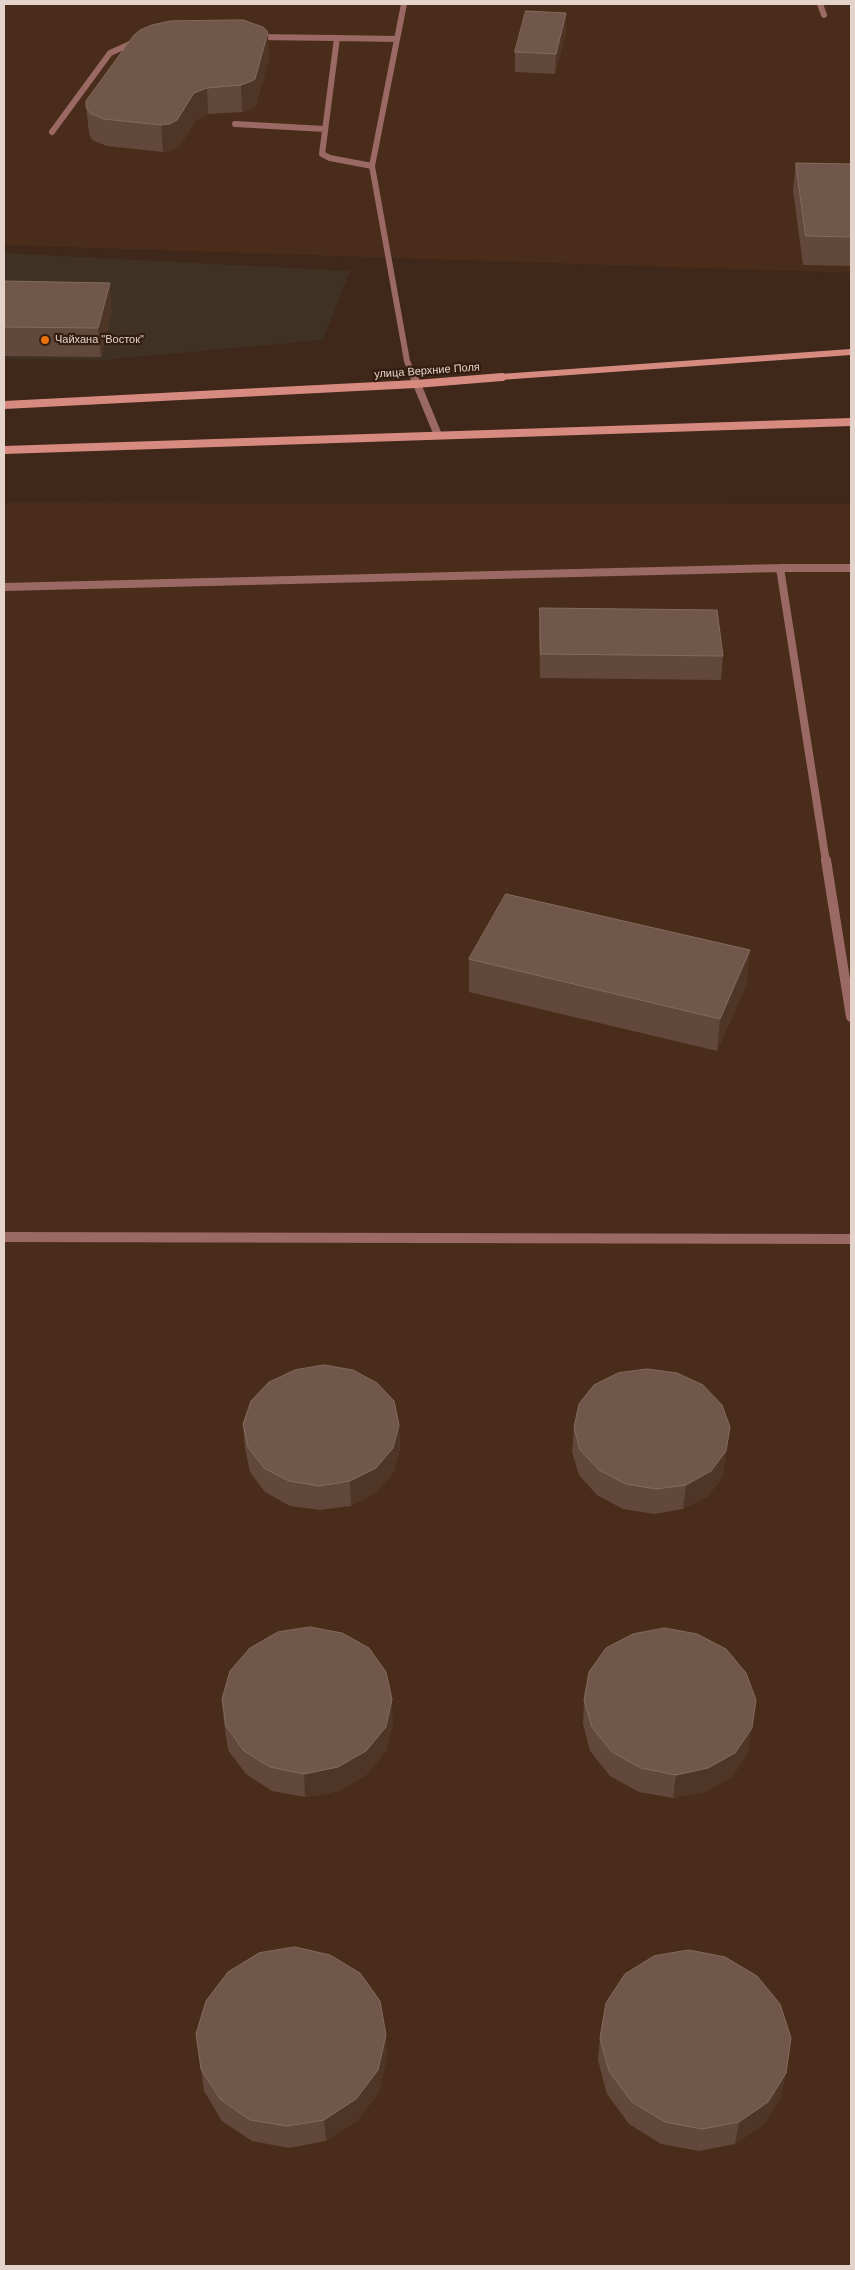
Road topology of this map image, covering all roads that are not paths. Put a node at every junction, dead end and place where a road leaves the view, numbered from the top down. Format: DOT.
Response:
graph roads {
  1 [pos="404,4"];
  2 [pos="820,4"];
  3 [pos="824,15"];
  4 [pos="247,37"];
  5 [pos="145,38"];
  6 [pos="337,38"];
  7 [pos="397,39"];
  8 [pos="235,124"];
  9 [pos="325,129"];
  10 [pos="52,132"];
  11 [pos="372,166"];
  12 [pos="851,352"];
  13 [pos="416,384"];
  14 [pos="4,405"];
  15 [pos="851,422"];
  16 [pos="438,435"];
  17 [pos="4,450"];
  18 [pos="780,568"];
  19 [pos="851,568"];
  20 [pos="4,587"];
  21 [pos="851,1017"];
  22 [pos="4,1237"];
  23 [pos="851,1239"];
  1 -- 7 [label="lane"];
  2 -- 3 [label="lane"];
  4 -- 6 [label="lane"];
  5 -- 10 [label="lane"];
  6 -- 7 [label="lane"];
  6 -- 9 [label="lane"];
  7 -- 11 [label="lane"];
  8 -- 9 [label="lane"];
  9 -- 11 [label="lane"];
  11 -- 13 [label="lane"];
  12 -- 13 [label="main road, улица Верхние Поля"];
  13 -- 14 [label="main road, улица Верхние Поля"];
  13 -- 16 [label="lane"];
  15 -- 16 [label="main road"];
  16 -- 17 [label="main road"];
  18 -- 19 [label="lane"];
  18 -- 20 [label="lane"];
  18 -- 21 [label="lane"];
  22 -- 23 [label="lane"];
}
